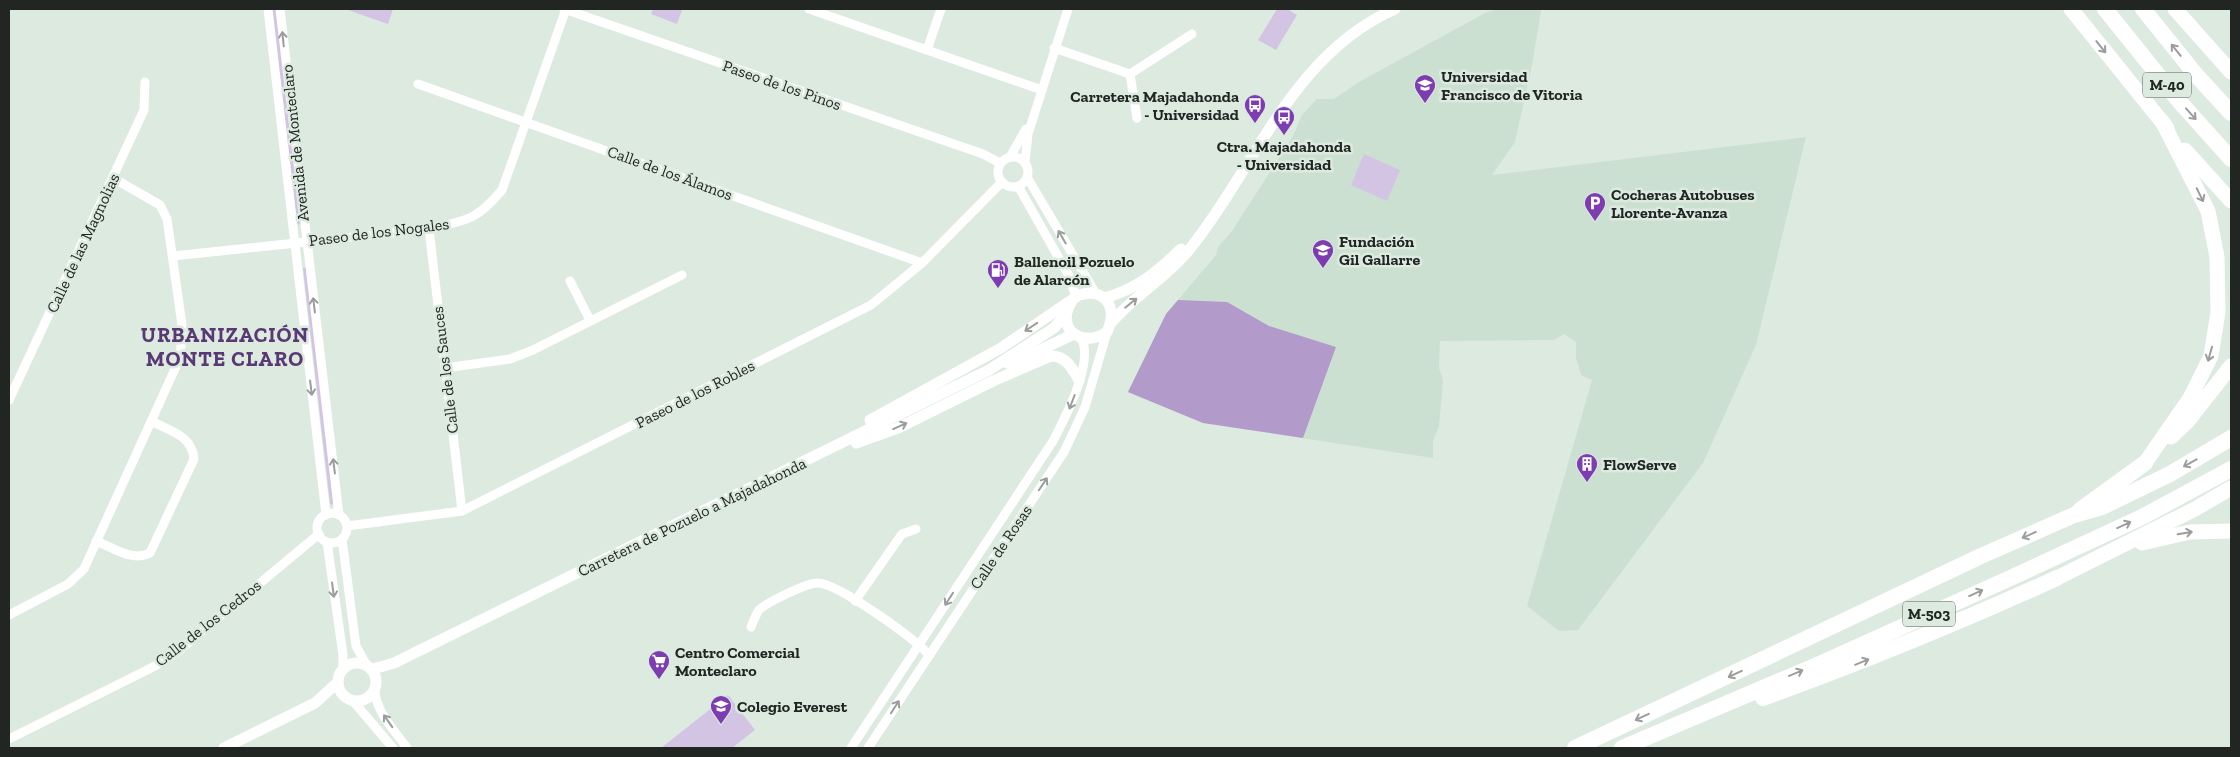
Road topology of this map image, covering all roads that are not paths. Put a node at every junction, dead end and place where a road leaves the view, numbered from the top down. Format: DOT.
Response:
graph roads {
  1 [pos="268,9"];
  2 [pos="280,9"];
  3 [pos="565,9"];
  4 [pos="809,9"];
  5 [pos="941,9"];
  6 [pos="1068,9"];
  7 [pos="1396,9"];
  8 [pos="2070,9"];
  9 [pos="2105,9"];
  10 [pos="2143,9"];
  11 [pos="2176,9"];
  12 [pos="1192,34"];
  13 [pos="1054,48"];
  14 [pos="927,50"];
  15 [pos="2231,72"];
  16 [pos="1130,74"];
  17 [pos="145,82"];
  18 [pos="418,84"];
  19 [pos="1042,90"];
  20 [pos="1036,106"];
  21 [pos="2231,113"];
  22 [pos="1138,118"];
  23 [pos="526,121"];
  24 [pos="2162,121"];
  25 [pos="1010,157"];
  26 [pos="2231,158"];
  27 [pos="1025,162"];
  28 [pos="1000,163"];
  29 [pos="1027,177"];
  30 [pos="113,178"];
  31 [pos="1002,182"];
  32 [pos="1018,186"];
  33 [pos="1223,200"];
  34 [pos="2231,201"];
  35 [pos="429,228"];
  36 [pos="306,241"];
  37 [pos="294,243"];
  38 [pos="173,256"];
  39 [pos="922,263"];
  40 [pos="682,275"];
  41 [pos="570,281"];
  42 [pos="1100,296"];
  43 [pos="1074,299"];
  44 [pos="1066,314"];
  45 [pos="590,320"];
  46 [pos="1110,327"];
  47 [pos="1078,336"];
  48 [pos="2231,366"];
  49 [pos="445,368"];
  50 [pos="989,370"];
  51 [pos="1079,380"];
  52 [pos="9,400"];
  53 [pos="151,421"];
  54 [pos="2231,438"];
  55 [pos="2145,463"];
  56 [pos="789,469"];
  57 [pos="2231,470"];
  58 [pos="2231,488"];
  59 [pos="462,512"];
  60 [pos="326,514"];
  61 [pos="339,515"];
  62 [pos="2074,515"];
  63 [pos="347,526"];
  64 [pos="916,529"];
  65 [pos="2231,531"];
  66 [pos="319,534"];
  67 [pos="342,539"];
  68 [pos="96,541"];
  69 [pos="327,542"];
  70 [pos="2057,578"];
  71 [pos="855,601"];
  72 [pos="9,614"];
  73 [pos="751,627"];
  74 [pos="919,644"];
  75 [pos="929,655"];
  76 [pos="394,663"];
  77 [pos="369,667"];
  78 [pos="343,669"];
  79 [pos="338,682"];
  80 [pos="376,687"];
  81 [pos="349,699"];
  82 [pos="312,705"];
  83 [pos="9,739"];
  84 [pos="224,748"];
  85 [pos="393,748"];
  86 [pos="407,748"];
  87 [pos="851,748"];
  88 [pos="868,748"];
  89 [pos="1575,748"];
  90 [pos="1622,748"];
  91 [pos="1644,748"];
  1 -- 37 [label="street, Avenida de Monteclaro"];
  36 -- 2 [label="street, Avenida de Monteclaro, one-way"];
  3 -- 23 [label="street, Paseo de los Nogales"];
  3 -- 28 [label="street, Paseo de los Pinos"];
  4 -- 14 [label="street"];
  5 -- 14 [label="street"];
  6 -- 13 [label="street"];
  7 -- 33 [label="street"];
  8 -- 24 [label="highway, one-way"];
  9 -- 26 [label="highway, M-40, one-way"];
  21 -- 10 [label="highway, M-40, one-way"];
  11 -- 15 [label="highway"];
  12 -- 16 [label="street"];
  13 -- 16 [label="street"];
  13 -- 19 [label="street"];
  14 -- 19 [label="street"];
  16 -- 22 [label="street"];
  17 -- 30 [label="street, Calle de las Magnolias"];
  18 -- 23 [label="street, Calle de los Álamos"];
  19 -- 20 [label="street"];
  20 -- 25 [label="street"];
  20 -- 27 [label="street"];
  23 -- 35 [label="street, Paseo de los Nogales"];
  23 -- 39 [label="street, Calle de los Álamos"];
  24 -- 34 [label="highway"];
  24 -- 55 [label="highway, one-way"];
  25 -- 27 [label="street"];
  25 -- 28 [label="street"];
  27 -- 29 [label="street"];
  28 -- 31 [label="street"];
  29 -- 32 [label="street"];
  42 -- 29 [label="street, one-way"];
  30 -- 38 [label="street"];
  30 -- 52 [label="street, Calle de las Magnolias"];
  31 -- 32 [label="street"];
  31 -- 39 [label="street, Paseo de los Robles"];
  32 -- 43 [label="street"];
  33 -- 42 [label="street"];
  46 -- 33 [label="street, one-way"];
  35 -- 36 [label="street, Paseo de los Nogales"];
  35 -- 49 [label="street, Calle de los Sauces"];
  36 -- 37 [label="street, Paseo de los Nogales"];
  61 -- 36 [label="street, Avenida de Monteclaro, one-way"];
  37 -- 38 [label="street, Paseo de los Nogales"];
  37 -- 60 [label="street, Avenida de Monteclaro, one-way"];
  38 -- 53 [label="street"];
  39 -- 59 [label="street, Paseo de los Robles"];
  40 -- 45 [label="street"];
  41 -- 45 [label="street"];
  42 -- 43 [label="street"];
  42 -- 46 [label="street"];
  43 -- 44 [label="street"];
  43 -- 56 [label="street, one-way"];
  44 -- 47 [label="street"];
  44 -- 50 [label="street, Carretera de Pozuelo a Majadahonda"];
  45 -- 49 [label="street"];
  46 -- 47 [label="street"];
  75 -- 46 [label="street, Calle de Rosas, one-way"];
  47 -- 50 [label="street, Carretera de Pozuelo a Majadahonda"];
  47 -- 51 [label="street, Calle de Rosas"];
  48 -- 55 [label="highway, M-503"];
  49 -- 59 [label="street, Calle de los Sauces"];
  50 -- 56 [label="street, Carretera de Pozuelo a Majadahonda"];
  56 -- 51 [label="street, one-way"];
  51 -- 74 [label="street, Calle de Rosas, one-way"];
  53 -- 68 [label="street"];
  53 -- 68 [label="street"];
  54 -- 62 [label="highway, M-503, one-way"];
  55 -- 62 [label="highway, M-503"];
  56 -- 76 [label="street, Carretera de Pozuelo a Majadahonda"];
  90 -- 57 [label="highway, M-503, one-way"];
  58 -- 70 [label="highway"];
  59 -- 63 [label="street, Paseo de los Robles"];
  60 -- 61 [label="street"];
  60 -- 66 [label="street"];
  61 -- 63 [label="street"];
  62 -- 89 [label="highway, M-503, one-way"];
  63 -- 67 [label="street"];
  64 -- 71 [label="street"];
  70 -- 65 [label="highway, one-way"];
  66 -- 69 [label="street"];
  66 -- 83 [label="street, Calle de los Cedros"];
  67 -- 69 [label="street"];
  67 -- 77 [label="street"];
  68 -- 72 [label="street"];
  69 -- 78 [label="street, one-way"];
  91 -- 70 [label="highway, one-way"];
  71 -- 73 [label="street"];
  71 -- 74 [label="street"];
  74 -- 75 [label="street"];
  74 -- 87 [label="street, Calle de Rosas"];
  88 -- 75 [label="street, Calle de Rosas, one-way"];
  76 -- 77 [label="street, Carretera de Pozuelo a Majadahonda"];
  76 -- 80 [label="street, Carretera de Pozuelo a Majadahonda"];
  77 -- 78 [label="street"];
  77 -- 80 [label="street"];
  78 -- 79 [label="street"];
  79 -- 81 [label="street"];
  79 -- 82 [label="street"];
  80 -- 81 [label="street"];
  86 -- 80 [label="street, one-way"];
  81 -- 82 [label="street"];
  81 -- 85 [label="street"];
  82 -- 84 [label="street"];
}
